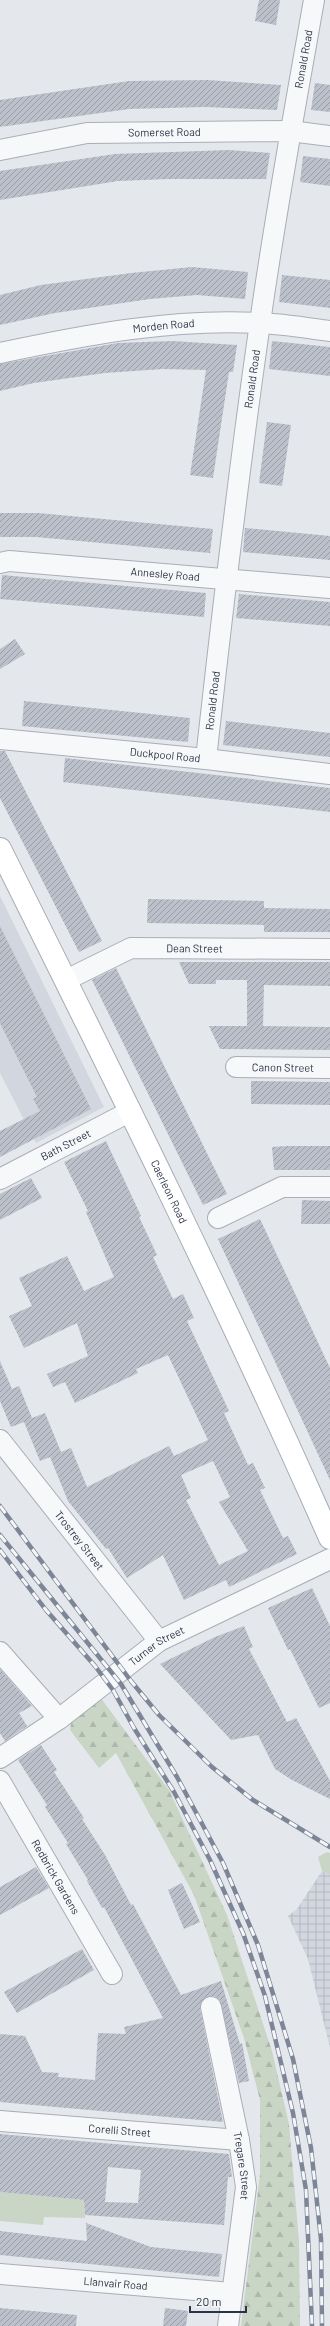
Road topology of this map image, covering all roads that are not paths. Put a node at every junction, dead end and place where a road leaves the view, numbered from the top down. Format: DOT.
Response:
graph roads {
  1 [pos="314,0"];
  2 [pos="290,131"];
  3 [pos="330,136"];
  4 [pos="0,150"];
  5 [pos="260,323"];
  6 [pos="330,331"];
  7 [pos="0,353"];
  8 [pos="0,563"];
  9 [pos="226,578"];
  10 [pos="330,588"];
  11 [pos="0,739"];
  12 [pos="206,759"];
  13 [pos="330,774"];
  14 [pos="0,850"];
  15 [pos="330,949"];
  16 [pos="66,980"];
  17 [pos="236,1066"];
  18 [pos="330,1068"];
  19 [pos="131,1111"];
  20 [pos="0,1179"];
  21 [pos="330,1187"];
  22 [pos="218,1218"];
  23 [pos="0,1440"];
  24 [pos="330,1538"];
  25 [pos="330,1559"];
  26 [pos="159,1641"];
  27 [pos="0,1652"];
  28 [pos="59,1719"];
  29 [pos="0,1758"];
  30 [pos="0,1781"];
  31 [pos="112,1974"];
  32 [pos="211,2007"];
  33 [pos="0,2121"];
  34 [pos="239,2140"];
  35 [pos="0,2274"];
  36 [pos="232,2293"];
  37 [pos="228,2326"];
  1 -- 2 [label="street, Ronald Road"];
  2 -- 3 [label="street, Somerset Road"];
  2 -- 4 [label="street, Somerset Road"];
  2 -- 5 [label="street, Ronald Road"];
  5 -- 6 [label="street, Morden Road"];
  5 -- 7 [label="street, Morden Road"];
  5 -- 9 [label="street, Ronald Road"];
  8 -- 9 [label="street, Annesley Road"];
  9 -- 10 [label="street, Annesley Road"];
  9 -- 12 [label="street, Ronald Road"];
  11 -- 12 [label="street, Duckpool Road"];
  12 -- 13 [label="street, Duckpool Road"];
  14 -- 16 [label="main road, Caerleon Road"];
  15 -- 16 [label="street, Dean Street"];
  16 -- 19 [label="main road, Caerleon Road"];
  17 -- 18 [label="street, Canon Street"];
  19 -- 20 [label="street, Bath Street"];
  19 -- 24 [label="main road, Caerleon Road"];
  21 -- 22 [label="street"];
  23 -- 26 [label="street, Trostrey Street"];
  25 -- 26 [label="street, Turner Street"];
  26 -- 28 [label="street, Turner Street"];
  27 -- 28 [label="street"];
  28 -- 29 [label="street, Turner Street"];
  30 -- 31 [label="street, Redbrick Gardens"];
  32 -- 34 [label="street, Tregare Street"];
  33 -- 34 [label="street, Corelli Street"];
  34 -- 36 [label="street, Tregare Street"];
  35 -- 36 [label="street, Llanvair Road"];
  36 -- 37 [label="street, Tregare Street"];
}
